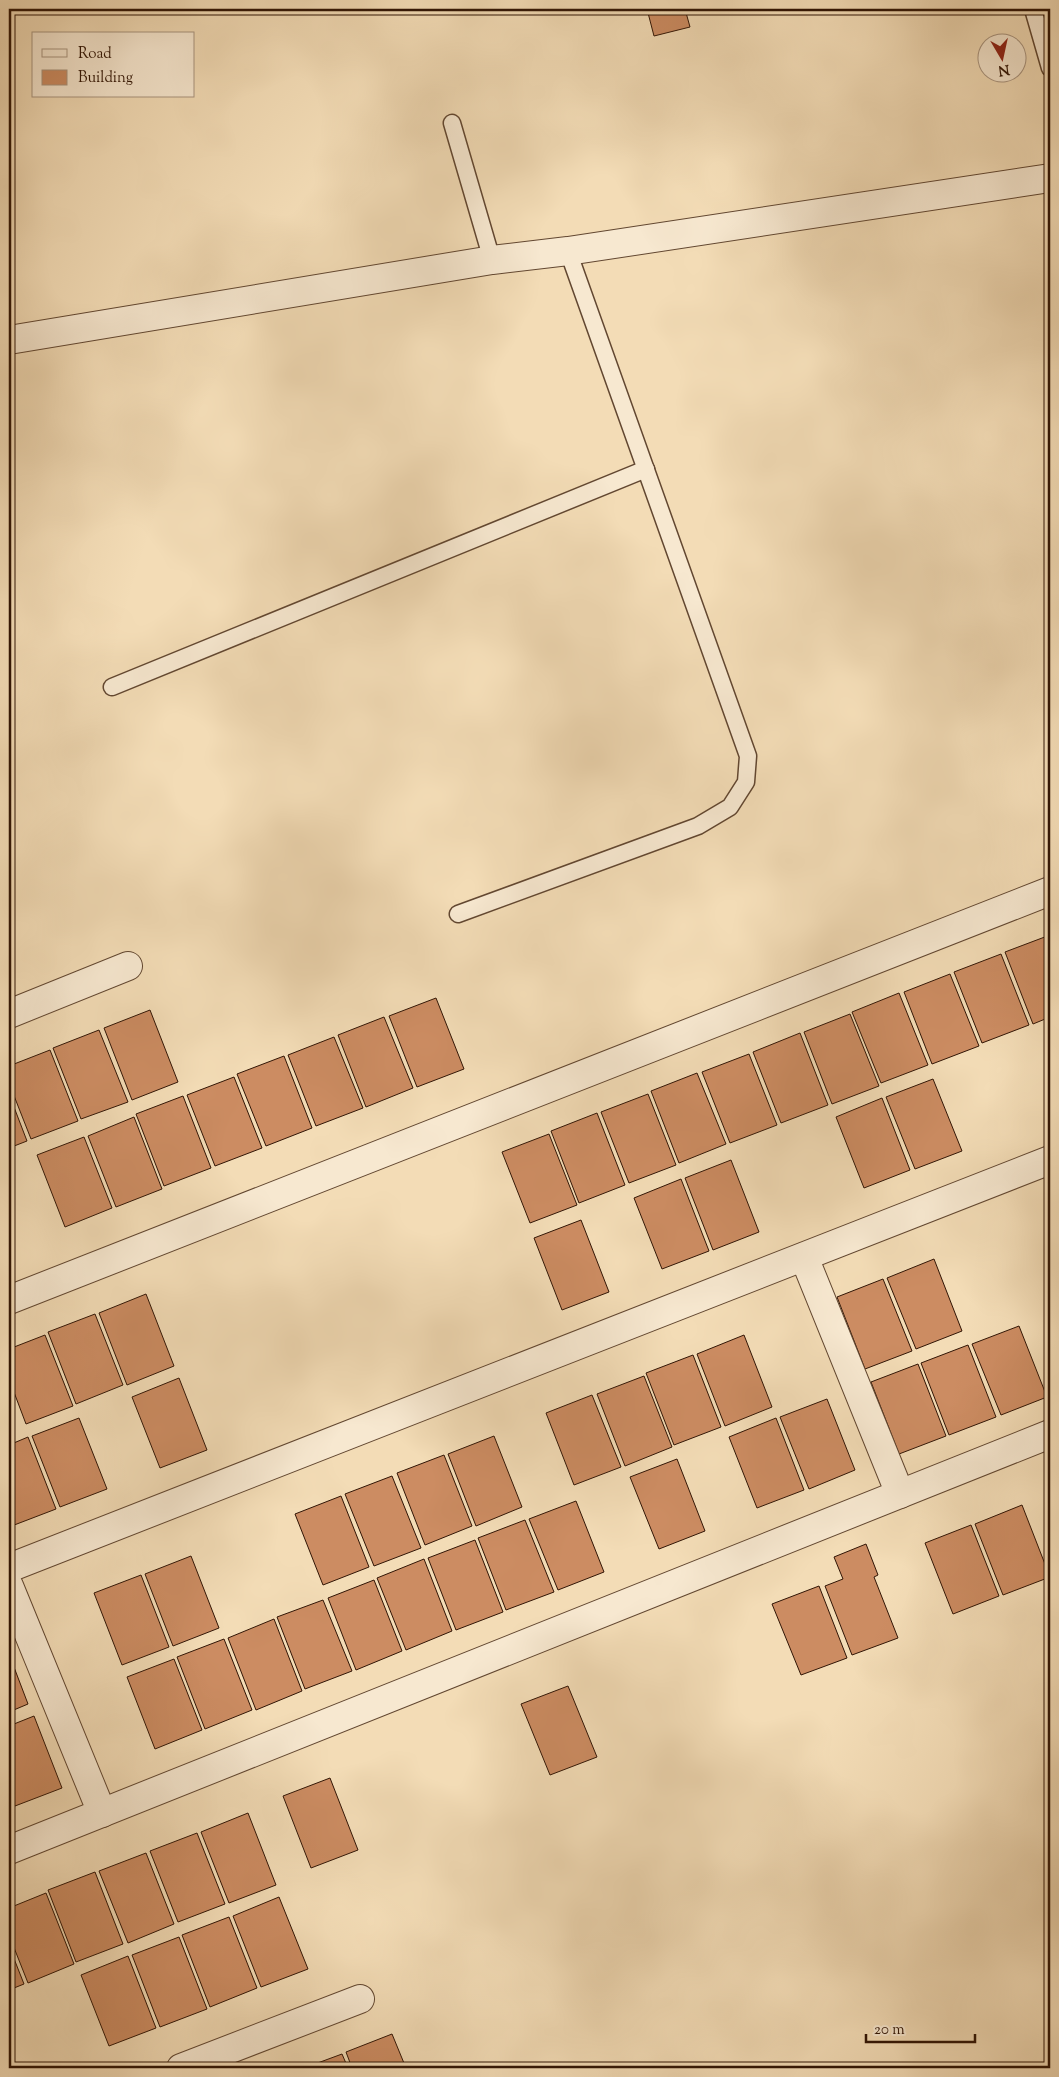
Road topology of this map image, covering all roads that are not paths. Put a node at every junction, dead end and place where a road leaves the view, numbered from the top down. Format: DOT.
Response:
graph roads {
  1 [pos="1033,9"];
  2 [pos="1050,68"];
  3 [pos="452,123"];
  4 [pos="1050,178"];
  5 [pos="568,251"];
  6 [pos="492,260"];
  7 [pos="9,340"];
  8 [pos="646,469"];
  9 [pos="112,686"];
  10 [pos="1050,891"];
  11 [pos="458,914"];
  12 [pos="128,966"];
  13 [pos="9,1014"];
  14 [pos="1050,1160"];
  15 [pos="804,1257"];
  16 [pos="9,1300"];
  17 [pos="1050,1434"];
  18 [pos="900,1494"];
  19 [pos="9,1568"];
  20 [pos="9,1586"];
  21 [pos="102,1813"];
  22 [pos="9,1850"];
  23 [pos="360,1998"];
  24 [pos="181,2068"];
  1 -- 2 [label="lane"];
  3 -- 6 [label="lane"];
  4 -- 5 [label="street"];
  5 -- 6 [label="street"];
  5 -- 8 [label="lane"];
  6 -- 7 [label="street"];
  8 -- 9 [label="lane"];
  8 -- 11 [label="lane"];
  10 -- 16 [label="street"];
  12 -- 13 [label="street"];
  14 -- 15 [label="street"];
  15 -- 18 [label="street"];
  15 -- 19 [label="street"];
  17 -- 18 [label="street"];
  18 -- 21 [label="street"];
  20 -- 21 [label="street"];
  21 -- 22 [label="street"];
  23 -- 24 [label="street"];
}
